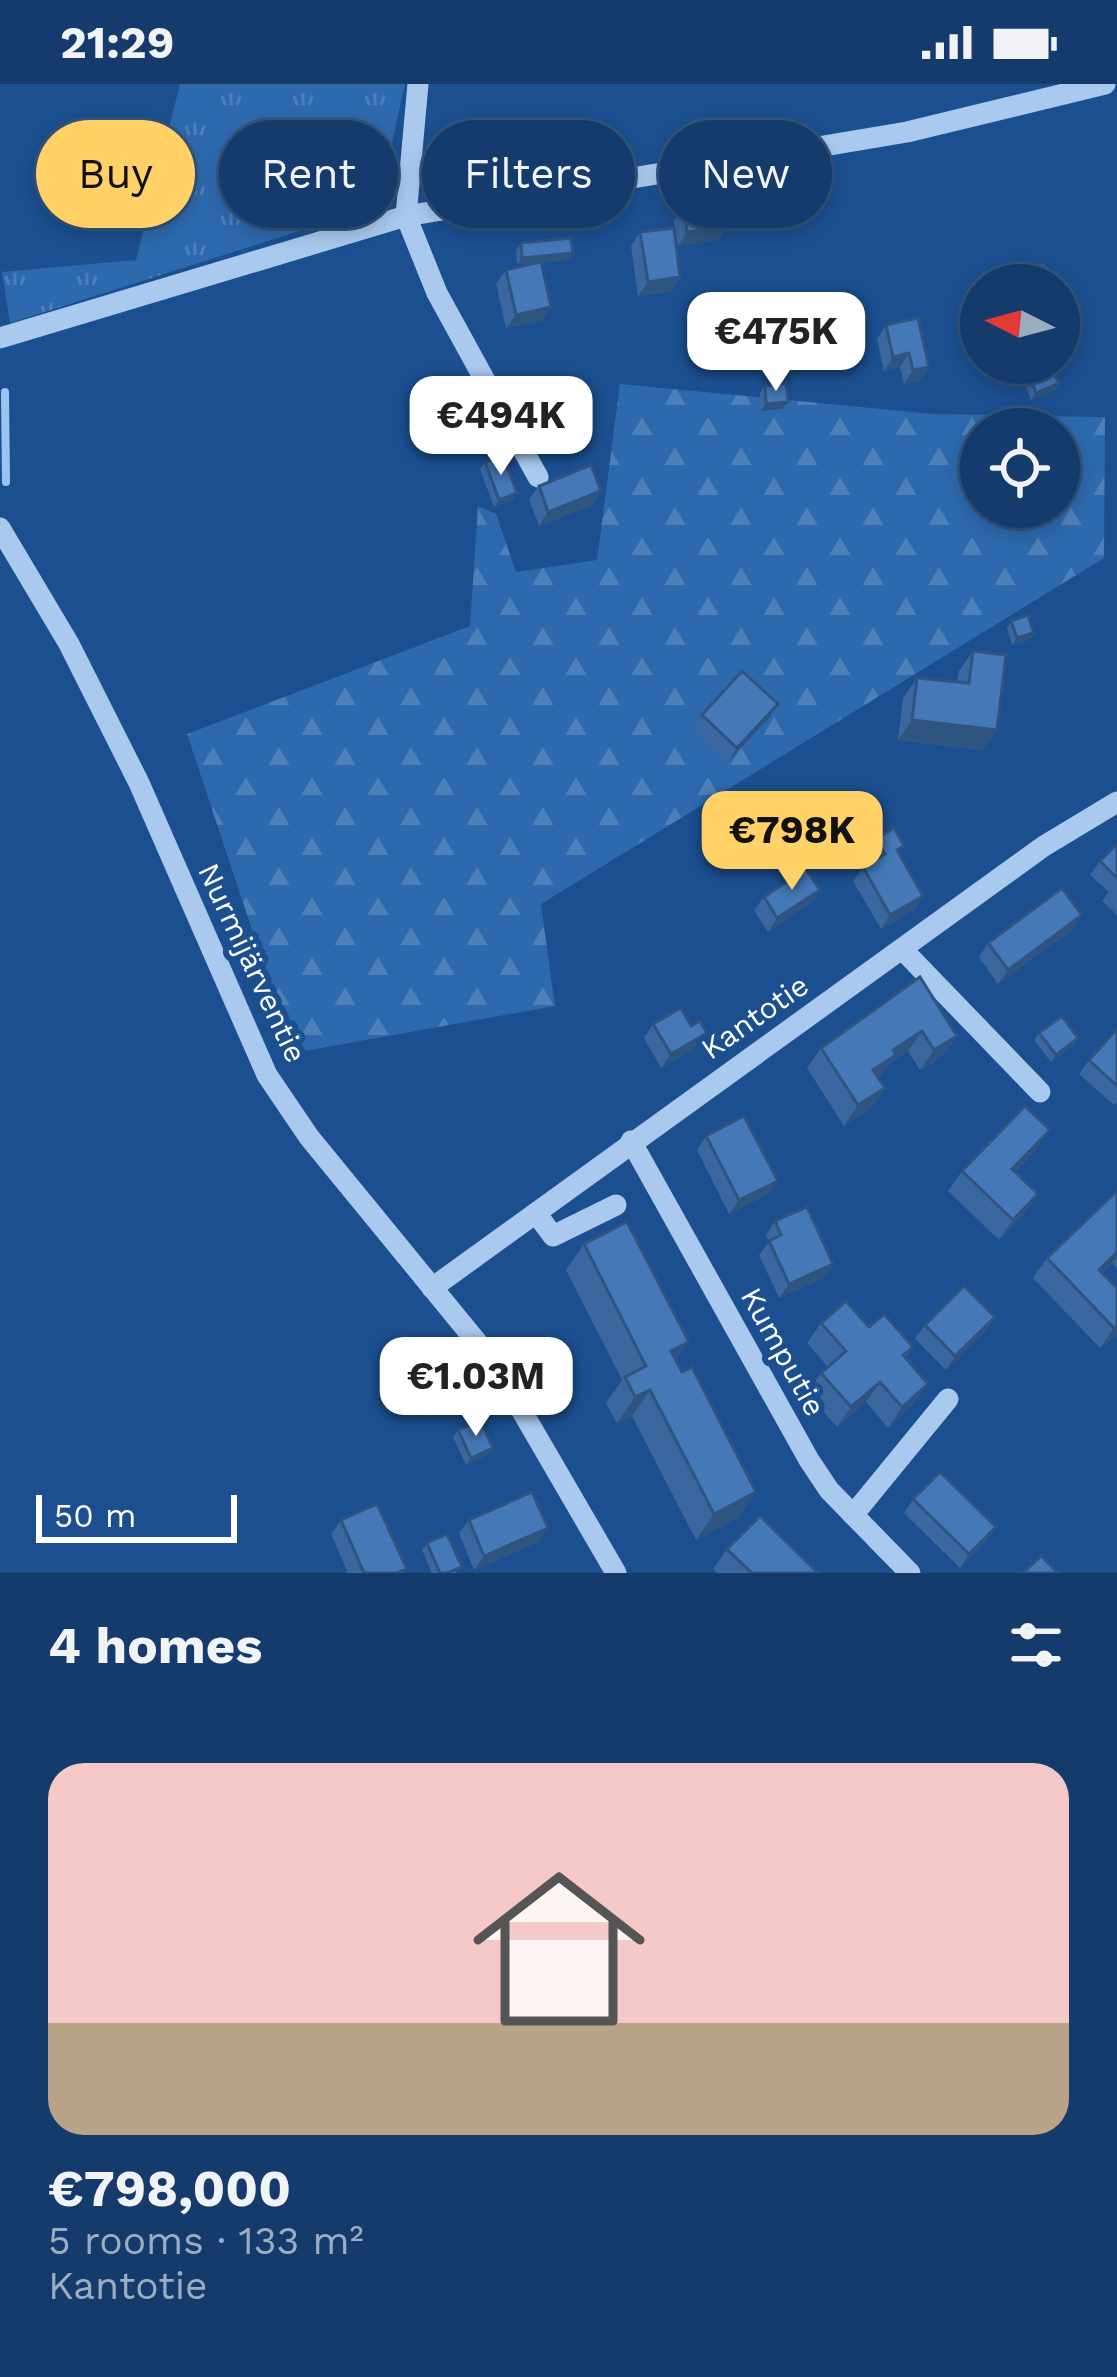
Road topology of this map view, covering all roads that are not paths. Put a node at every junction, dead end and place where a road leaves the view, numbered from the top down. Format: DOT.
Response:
graph roads {
  1 [pos="418,84"];
  2 [pos="1105,84"];
  3 [pos="406,216"];
  4 [pos="0,338"];
  5 [pos="538,477"];
  6 [pos="0,528"];
  7 [pos="1117,802"];
  8 [pos="902,949"];
  9 [pos="1040,1092"];
  10 [pos="631,1141"];
  11 [pos="616,1204"];
  12 [pos="536,1213"];
  13 [pos="432,1288"];
  14 [pos="948,1399"];
  15 [pos="853,1515"];
  16 [pos="616,1573"];
  17 [pos="910,1573"];
  1 -- 3 [label="street"];
  2 -- 3 [label="street"];
  3 -- 4 [label="street"];
  3 -- 5 [label="street"];
  6 -- 13 [label="street, Nurmijärventie"];
  7 -- 8 [label="street, Kantotie"];
  8 -- 9 [label="street"];
  8 -- 10 [label="street, Kantotie"];
  10 -- 12 [label="street, Kantotie"];
  10 -- 15 [label="street, Kumputie"];
  11 -- 12 [label="street"];
  12 -- 13 [label="street, Kantotie"];
  13 -- 16 [label="street, Nurmijärventie"];
  14 -- 15 [label="street"];
  15 -- 17 [label="street, Kumputie"];
}
